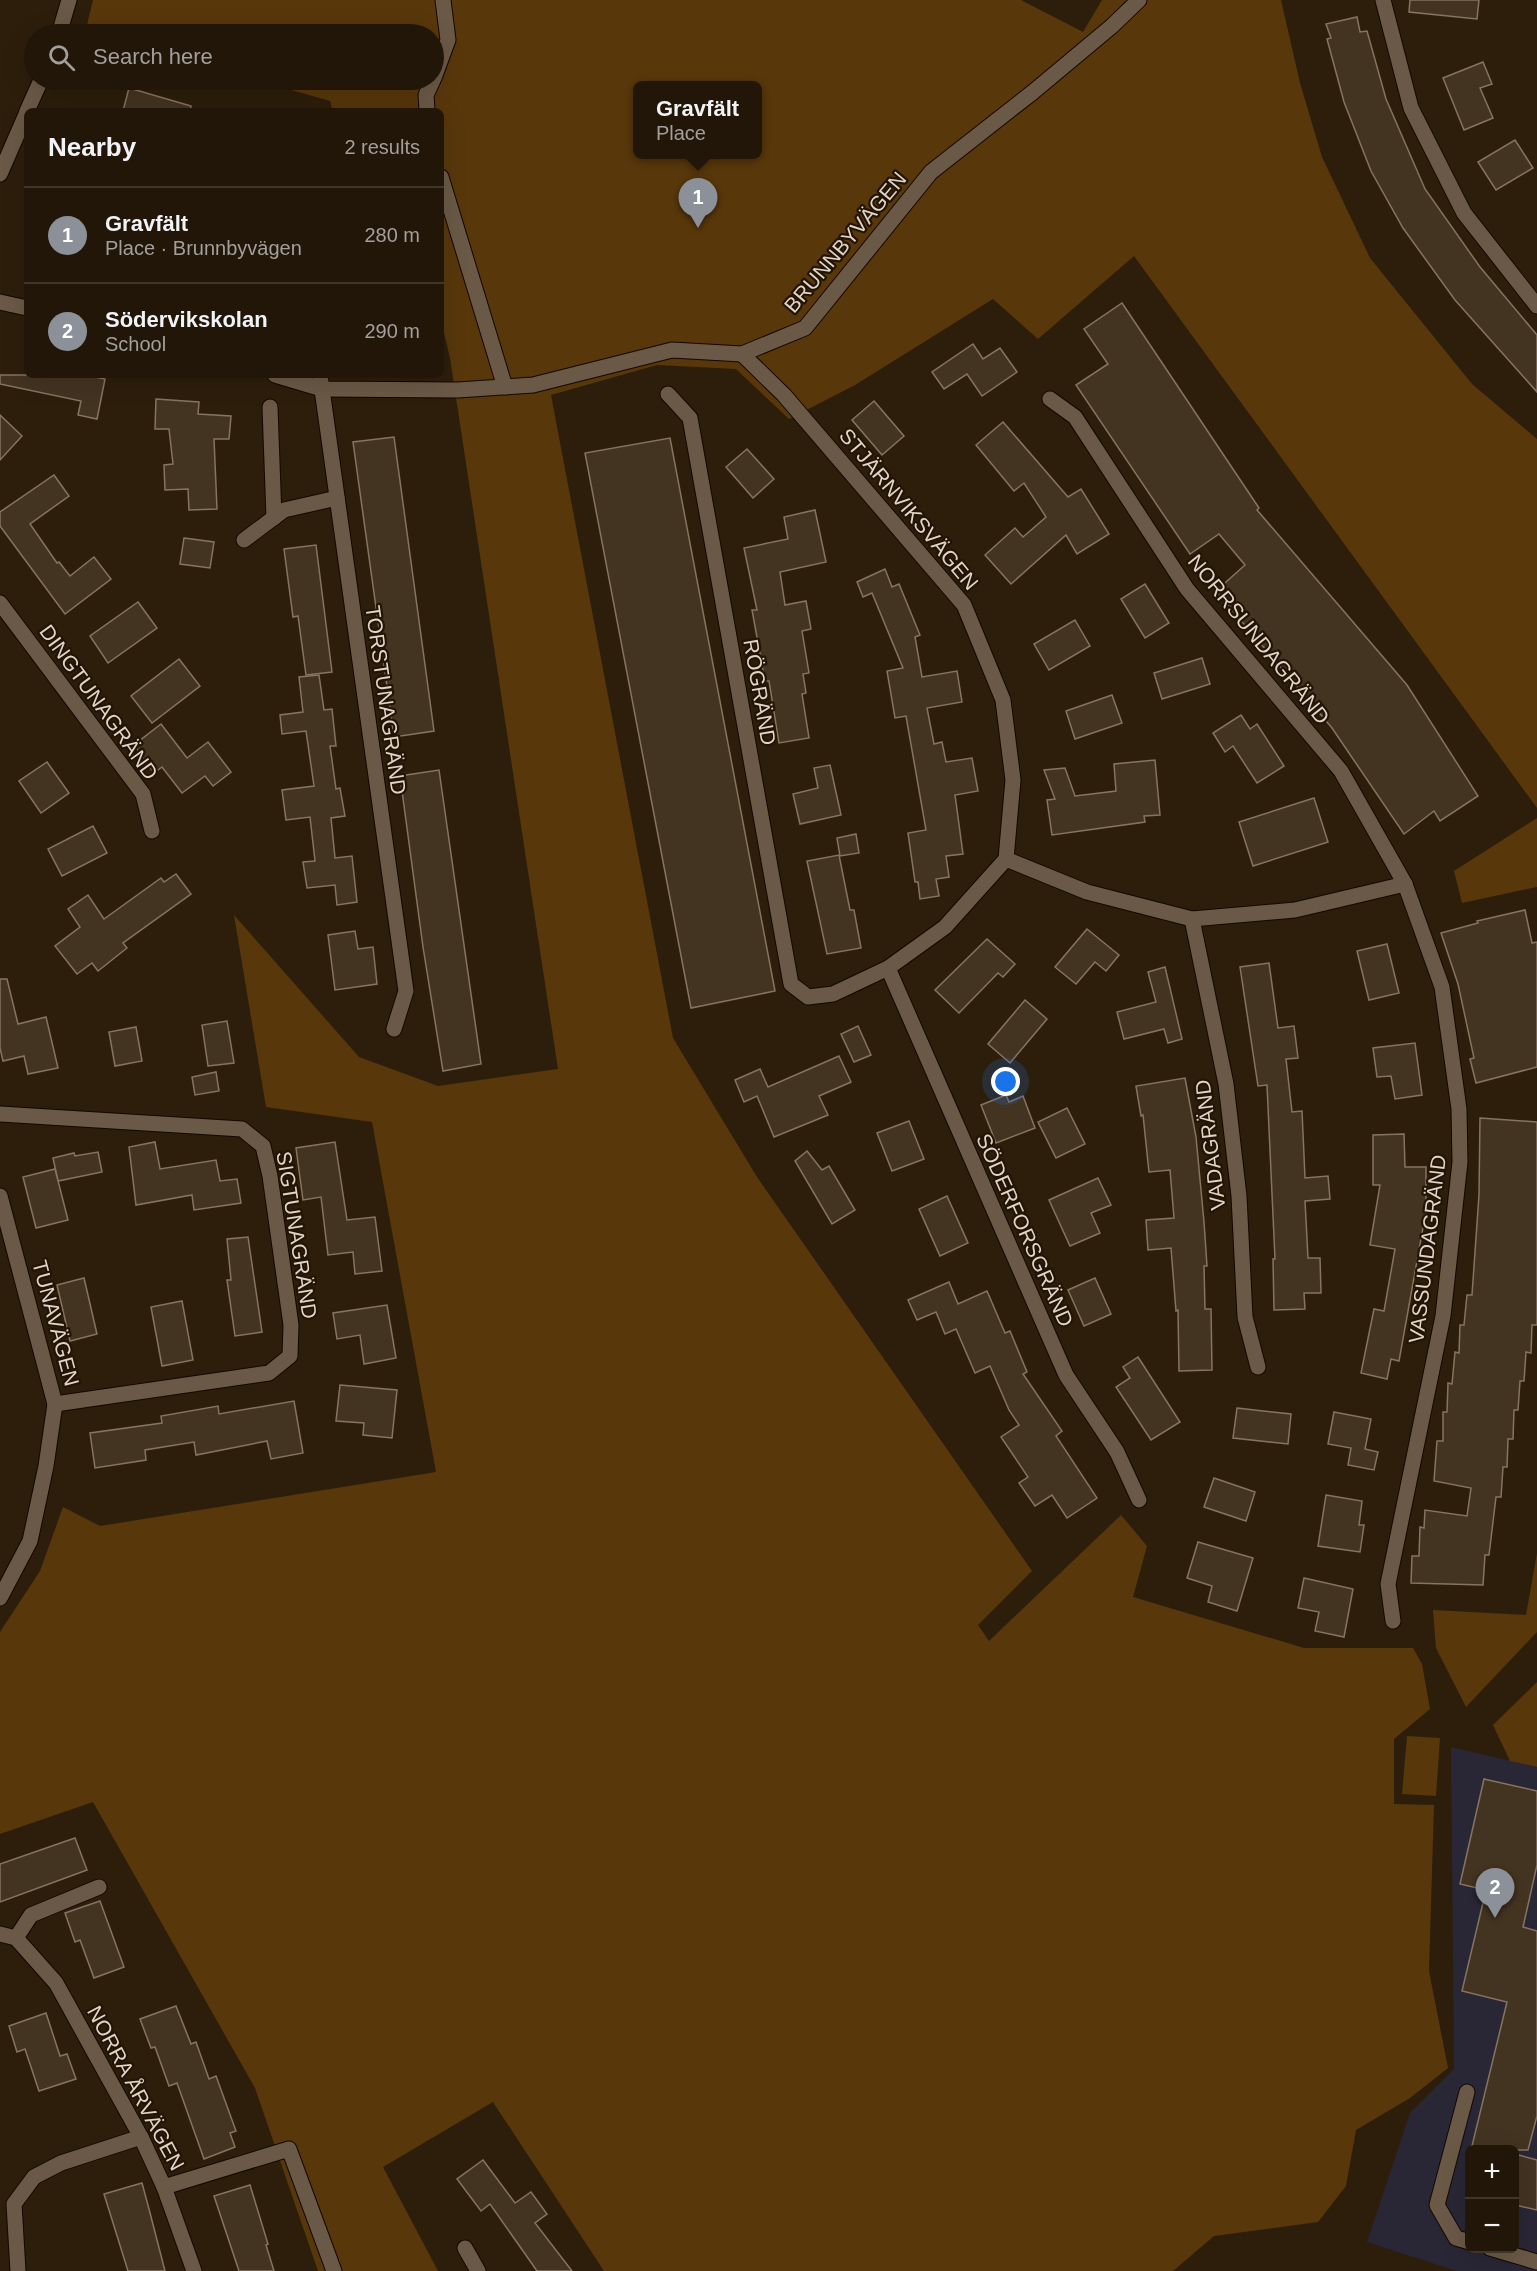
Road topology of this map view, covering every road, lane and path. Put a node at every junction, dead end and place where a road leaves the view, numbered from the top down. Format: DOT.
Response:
graph roads {
  1 [pos="69,0"];
  2 [pos="442,0"];
  3 [pos="1139,0"];
  4 [pos="1383,0"];
  5 [pos="62,24"];
  6 [pos="444,50"];
  7 [pos="36,90"];
  8 [pos="428,90"];
  9 [pos="28,108"];
  10 [pos="427,108"];
  11 [pos="24,118"];
  12 [pos="0,174"];
  13 [pos="444,187"];
  14 [pos="0,302"];
  15 [pos="1537,306"];
  16 [pos="24,307"];
  17 [pos="742,354"];
  18 [pos="295,378"];
  19 [pos="321,382"];
  20 [pos="505,387"];
  21 [pos="668,393"];
  22 [pos="1050,399"];
  23 [pos="270,407"];
  24 [pos="337,498"];
  25 [pos="274,518"];
  26 [pos="244,540"];
  27 [pos="0,603"];
  28 [pos="152,831"];
  29 [pos="1006,859"];
  30 [pos="1405,884"];
  31 [pos="1191,919"];
  32 [pos="888,968"];
  33 [pos="394,1029"];
  34 [pos="0,1114"];
  35 [pos="0,1196"];
  36 [pos="1258,1367"];
  37 [pos="55,1404"];
  38 [pos="1139,1500"];
  39 [pos="0,1598"];
  40 [pos="1393,1621"];
  41 [pos="99,1887"];
  42 [pos="0,1935"];
  43 [pos="16,1938"];
  44 [pos="1467,2092"];
  45 [pos="141,2137"];
  46 [pos="164,2187"];
  47 [pos="1465,2241"];
  48 [pos="465,2248"];
  49 [pos="1507,2253"];
  50 [pos="1537,2262"];
  51 [pos="18,2271"];
  52 [pos="194,2271"];
  53 [pos="334,2271"];
  54 [pos="478,2271"];
  1 -- 5 [label="street"];
  2 -- 6 [label="street"];
  3 -- 17 [label="street, BRUNNBYVÄGEN"];
  4 -- 15 [label="street"];
  7 -- 9 [label="street"];
  8 -- 10 [label="street"];
  11 -- 12 [label="street"];
  13 -- 20 [label="street"];
  14 -- 16 [label="street"];
  17 -- 20 [label="street, BRUNNBYVÄGEN"];
  17 -- 29 [label="street, STJÄRNVIKSVÄGEN"];
  18 -- 19 [label="street, BRUNNBYVÄGEN"];
  19 -- 20 [label="street, BRUNNBYVÄGEN"];
  19 -- 24 [label="street, TORSTUNAGRÄND"];
  21 -- 32 [label="street, RÖGRÄND"];
  22 -- 30 [label="street, NORRSUNDAGRÄND"];
  23 -- 25 [label="street"];
  24 -- 25 [label="street"];
  24 -- 33 [label="street, TORSTUNAGRÄND"];
  25 -- 26 [label="street"];
  27 -- 28 [label="street, DINGTUNAGRÄND"];
  29 -- 31 [label="street"];
  29 -- 32 [label="street"];
  30 -- 31 [label="street"];
  30 -- 40 [label="street, VASSUNDAGRÄND"];
  31 -- 36 [label="street, VADAGRÄND"];
  32 -- 38 [label="street, SÖDERFORSGRÄND"];
  34 -- 37 [label="street, SIGTUNAGRÄND"];
  35 -- 37 [label="street, TUNAVÄGEN"];
  37 -- 39 [label="street, TUNAVÄGEN"];
  41 -- 43 [label="street"];
  42 -- 43 [label="street"];
  43 -- 45 [label="street, NORRA ÅRVÄGEN"];
  44 -- 47 [label="street"];
  45 -- 46 [label="street, NORRA ÅRVÄGEN"];
  45 -- 51 [label="street"];
  46 -- 52 [label="street, NORRA ÅRVÄGEN"];
  46 -- 53 [label="street"];
  48 -- 54 [label="street"];
  49 -- 50 [label="street"];
}
